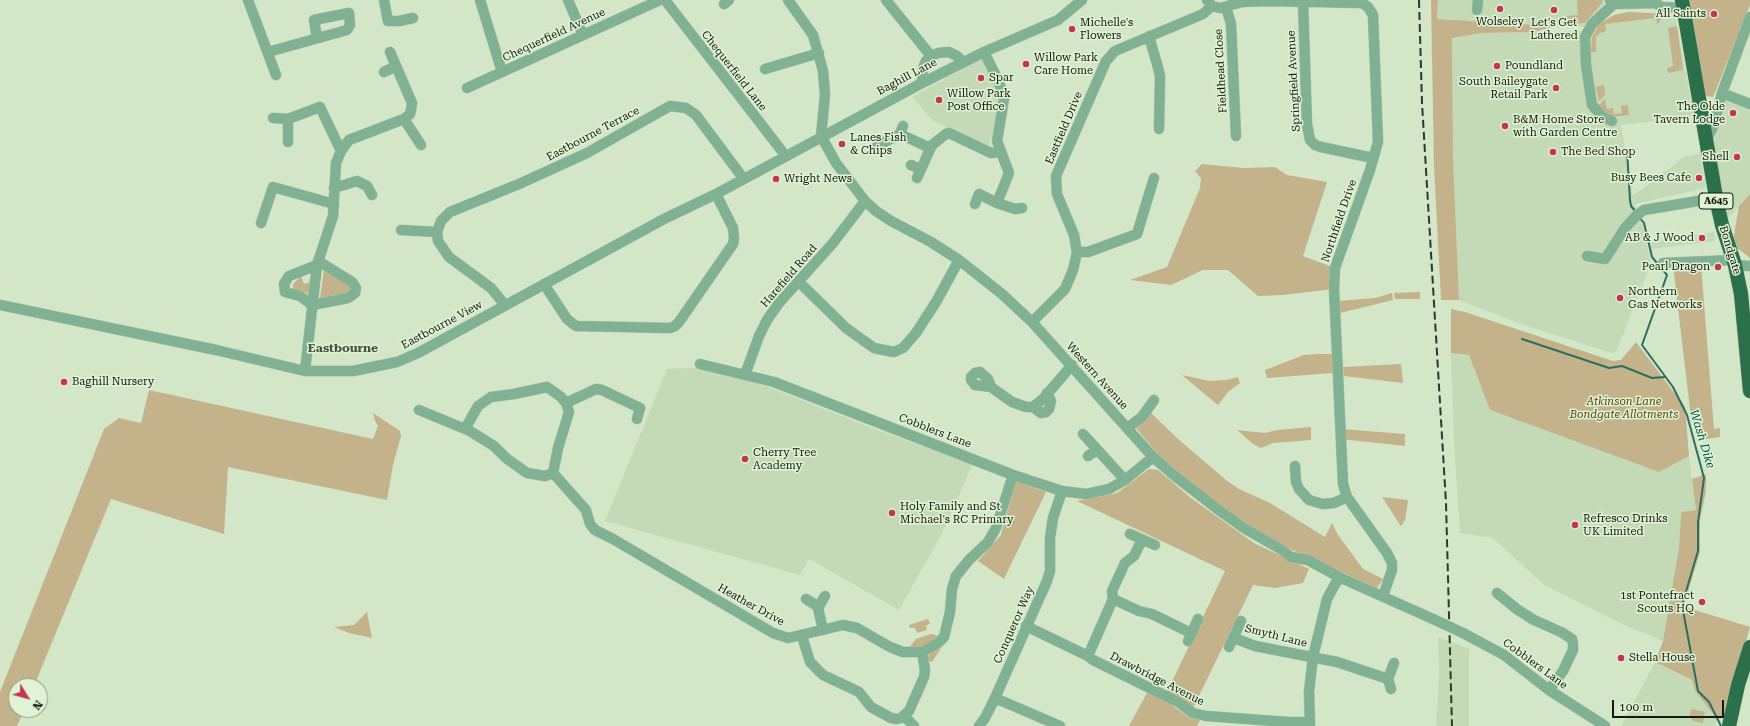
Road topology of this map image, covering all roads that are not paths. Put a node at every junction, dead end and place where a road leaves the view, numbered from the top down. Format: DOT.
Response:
graph roads {
  1 [pos="248,0"];
  2 [pos="384,0"];
  3 [pos="480,0"];
  4 [pos="568,0"];
  5 [pos="660,0"];
  6 [pos="665,0"];
  7 [pos="788,0"];
  8 [pos="886,0"];
  9 [pos="1082,0"];
  10 [pos="1656,1"];
  11 [pos="1303,2"];
  12 [pos="1612,2"];
  13 [pos="1210,3"];
  14 [pos="1682,4"];
  15 [pos="1226,7"];
  16 [pos="1750,17"];
  17 [pos="412,18"];
  18 [pos="1748,29"];
  19 [pos="583,35"];
  20 [pos="1149,36"];
  21 [pos="317,38"];
  22 [pos="268,52"];
  23 [pos="390,52"];
  24 [pos="984,52"];
  25 [pos="819,53"];
  26 [pos="931,56"];
  27 [pos="963,62"];
  28 [pos="396,66"];
  29 [pos="765,69"];
  30 [pos="384,72"];
  31 [pos="502,72"];
  32 [pos="276,75"];
  33 [pos="922,83"];
  34 [pos="467,88"];
  35 [pos="1720,97"];
  36 [pos="1750,104"];
  37 [pos="1702,111"];
  38 [pos="273,118"];
  39 [pos="404,118"];
  40 [pos="288,119"];
  41 [pos="1612,121"];
  42 [pos="1159,129"];
  43 [pos="821,136"];
  44 [pos="1236,136"];
  45 [pos="1706,141"];
  46 [pos="288,142"];
  47 [pos="421,145"];
  48 [pos="877,146"];
  49 [pos="930,148"];
  50 [pos="341,151"];
  51 [pos="1000,152"];
  52 [pos="785,155"];
  53 [pos="1373,158"];
  54 [pos="911,165"];
  55 [pos="743,178"];
  56 [pos="1154,178"];
  57 [pos="334,183"];
  58 [pos="371,190"];
  59 [pos="716,194"];
  60 [pos="1716,198"];
  61 [pos="865,201"];
  62 [pos="997,203"];
  63 [pos="334,204"];
  64 [pos="974,204"];
  65 [pos="1022,208"];
  66 [pos="261,223"];
  67 [pos="401,230"];
  68 [pos="437,232"];
  69 [pos="1076,252"];
  70 [pos="1587,256"];
  71 [pos="959,260"];
  72 [pos="1734,262"];
  73 [pos="317,263"];
  74 [pos="1663,264"];
  75 [pos="1750,266"];
  76 [pos="799,282"];
  77 [pos="544,284"];
  78 [pos="0,305"];
  79 [pos="312,305"];
  80 [pos="505,305"];
  81 [pos="1032,322"];
  82 [pos="700,364"];
  83 [pos="1072,365"];
  84 [pos="305,371"];
  85 [pos="745,375"];
  86 [pos="991,387"];
  87 [pos="1750,391"];
  88 [pos="1154,400"];
  89 [pos="566,404"];
  90 [pos="419,410"];
  91 [pos="637,419"];
  92 [pos="1127,428"];
  93 [pos="465,429"];
  94 [pos="1083,434"];
  95 [pos="1097,450"];
  96 [pos="1088,456"];
  97 [pos="1153,457"];
  98 [pos="1295,466"];
  99 [pos="553,473"];
  100 [pos="1013,475"];
  101 [pos="1125,480"];
  102 [pos="1062,491"];
  103 [pos="1347,497"];
  104 [pos="1130,534"];
  105 [pos="1142,540"];
  106 [pos="1154,545"];
  107 [pos="1339,577"];
  108 [pos="1497,593"];
  109 [pos="825,596"];
  110 [pos="1382,596"];
  111 [pos="806,599"];
  112 [pos="1113,599"];
  113 [pos="819,607"];
  114 [pos="1198,619"];
  115 [pos="1241,621"];
  116 [pos="1026,626"];
  117 [pos="823,630"];
  118 [pos="802,636"];
  119 [pos="1750,647"];
  120 [pos="922,652"];
  121 [pos="1088,656"];
  122 [pos="1313,657"];
  123 [pos="1394,663"];
  124 [pos="1549,690"];
  125 [pos="995,698"];
  126 [pos="904,716"];
  127 [pos="1205,720"];
  128 [pos="1309,724"];
  129 [pos="1053,725"];
  130 [pos="914,726"];
  131 [pos="979,726"];
  132 [pos="1605,726"];
  133 [pos="1729,726"];
  1 -- 22 [label="street"];
  2 -- 17 [label="street"];
  3 -- 31 [label="street, Chequerfield Avenue"];
  4 -- 19 [label="street"];
  5 -- 19 [label="street, Chequerfield Avenue"];
  6 -- 52 [label="street, Chequerfield Lane"];
  7 -- 25 [label="street"];
  8 -- 26 [label="street"];
  9 -- 24 [label="street, Baghill Lane"];
  10 -- 12 [label="street"];
  10 -- 14 [label="street"];
  11 -- 15 [label="street, Northfield Drive"];
  11 -- 53 [label="street, Springfield Avenue"];
  11 -- 53 [label="street, Northfield Drive"];
  12 -- 41 [label="street"];
  13 -- 15 [label="street, Northfield Drive"];
  13 -- 20 [label="street, Eastfield Drive"];
  14 -- 37 [label="highway, A645"];
  15 -- 44 [label="street, Fieldhead Close"];
  16 -- 18 [label="street"];
  18 -- 35 [label="street"];
  19 -- 31 [label="street, Chequerfield Avenue"];
  20 -- 42 [label="street"];
  20 -- 69 [label="street, Eastfield Drive"];
  21 -- 22 [label="street"];
  22 -- 32 [label="street"];
  23 -- 28 [label="street"];
  24 -- 27 [label="street, Baghill Lane"];
  24 -- 51 [label="street"];
  25 -- 29 [label="street"];
  25 -- 43 [label="street"];
  26 -- 27 [label="street"];
  26 -- 33 [label="street"];
  27 -- 33 [label="street, Baghill Lane"];
  28 -- 30 [label="street"];
  28 -- 39 [label="street"];
  31 -- 34 [label="street, Chequerfield Avenue"];
  33 -- 43 [label="street, Baghill Lane"];
  35 -- 36 [label="street"];
  35 -- 37 [label="street"];
  35 -- 45 [label="street"];
  37 -- 45 [label="highway, Bondgate / A645"];
  38 -- 40 [label="street"];
  39 -- 47 [label="street"];
  39 -- 50 [label="street"];
  40 -- 46 [label="street"];
  40 -- 50 [label="street"];
  43 -- 52 [label="street, Baghill Lane"];
  43 -- 61 [label="street, Western Avenue"];
  45 -- 60 [label="highway, Bondgate / A645"];
  48 -- 49 [label="street"];
  49 -- 51 [label="street"];
  49 -- 54 [label="street"];
  50 -- 57 [label="street"];
  51 -- 62 [label="street"];
  52 -- 55 [label="street, Baghill Lane"];
  53 -- 103 [label="street, Northfield Drive"];
  55 -- 59 [label="street, Eastbourne View"];
  55 -- 68 [label="street, Eastbourne Terrace"];
  56 -- 69 [label="street"];
  57 -- 58 [label="street"];
  57 -- 63 [label="street"];
  59 -- 77 [label="street, Eastbourne View"];
  59 -- 77 [label="street"];
  60 -- 70 [label="street"];
  60 -- 72 [label="highway, Bondgate / A645"];
  61 -- 71 [label="street, Western Avenue"];
  61 -- 76 [label="street, Harefield Road"];
  62 -- 64 [label="street"];
  62 -- 65 [label="street"];
  63 -- 66 [label="street"];
  63 -- 73 [label="street"];
  67 -- 68 [label="street"];
  68 -- 80 [label="street"];
  69 -- 81 [label="street, Eastfield Drive"];
  71 -- 76 [label="street"];
  71 -- 81 [label="street, Western Avenue"];
  72 -- 74 [label="street"];
  72 -- 75 [label="street"];
  72 -- 87 [label="highway, Bondgate / A645"];
  73 -- 79 [label="street"];
  73 -- 79 [label="street"];
  73 -- 79 [label="street"];
  76 -- 85 [label="street, Harefield Road"];
  77 -- 80 [label="street, Eastbourne View"];
  78 -- 84 [label="street, Eastbourne View"];
  79 -- 84 [label="street"];
  80 -- 84 [label="street, Eastbourne View"];
  81 -- 83 [label="street, Western Avenue"];
  82 -- 85 [label="street, Cobblers Lane"];
  83 -- 86 [label="street"];
  83 -- 92 [label="street, Western Avenue"];
  85 -- 100 [label="street, Cobblers Lane"];
  88 -- 92 [label="street"];
  89 -- 91 [label="street"];
  89 -- 93 [label="street"];
  89 -- 99 [label="street"];
  90 -- 93 [label="street"];
  92 -- 97 [label="street, Western Avenue"];
  93 -- 99 [label="street"];
  94 -- 95 [label="street"];
  95 -- 96 [label="street"];
  95 -- 101 [label="street"];
  97 -- 101 [label="street, Cobblers Lane"];
  97 -- 107 [label="street, Western Avenue"];
  98 -- 103 [label="street"];
  99 -- 118 [label="street, Heather Drive"];
  100 -- 102 [label="street, Cobblers Lane"];
  100 -- 120 [label="street"];
  101 -- 102 [label="street, Cobblers Lane"];
  102 -- 116 [label="street, Conqueror Way"];
  103 -- 110 [label="street, Northfield Drive"];
  104 -- 105 [label="street"];
  105 -- 106 [label="street"];
  105 -- 112 [label="street"];
  107 -- 110 [label="street, Western Avenue"];
  107 -- 122 [label="street"];
  108 -- 124 [label="street"];
  109 -- 113 [label="street"];
  110 -- 124 [label="street, Cobblers Lane, bridge"];
  111 -- 113 [label="street"];
  112 -- 114 [label="street"];
  112 -- 121 [label="street"];
  113 -- 117 [label="street"];
  115 -- 122 [label="street, Smyth Lane"];
  116 -- 121 [label="street, Drawbridge Avenue"];
  116 -- 125 [label="street, Conqueror Way"];
  117 -- 118 [label="street, Heather Drive"];
  117 -- 120 [label="street, Heather Drive"];
  118 -- 126 [label="street"];
  119 -- 133 [label="highway"];
  120 -- 126 [label="street"];
  121 -- 127 [label="street, Drawbridge Avenue"];
  122 -- 123 [label="street, Smyth Lane"];
  122 -- 128 [label="street"];
  124 -- 132 [label="street, Cobblers Lane"];
  125 -- 129 [label="street"];
  125 -- 131 [label="street, Conqueror Way"];
  126 -- 130 [label="street"];
  127 -- 128 [label="street, Drawbridge Avenue"];
}
